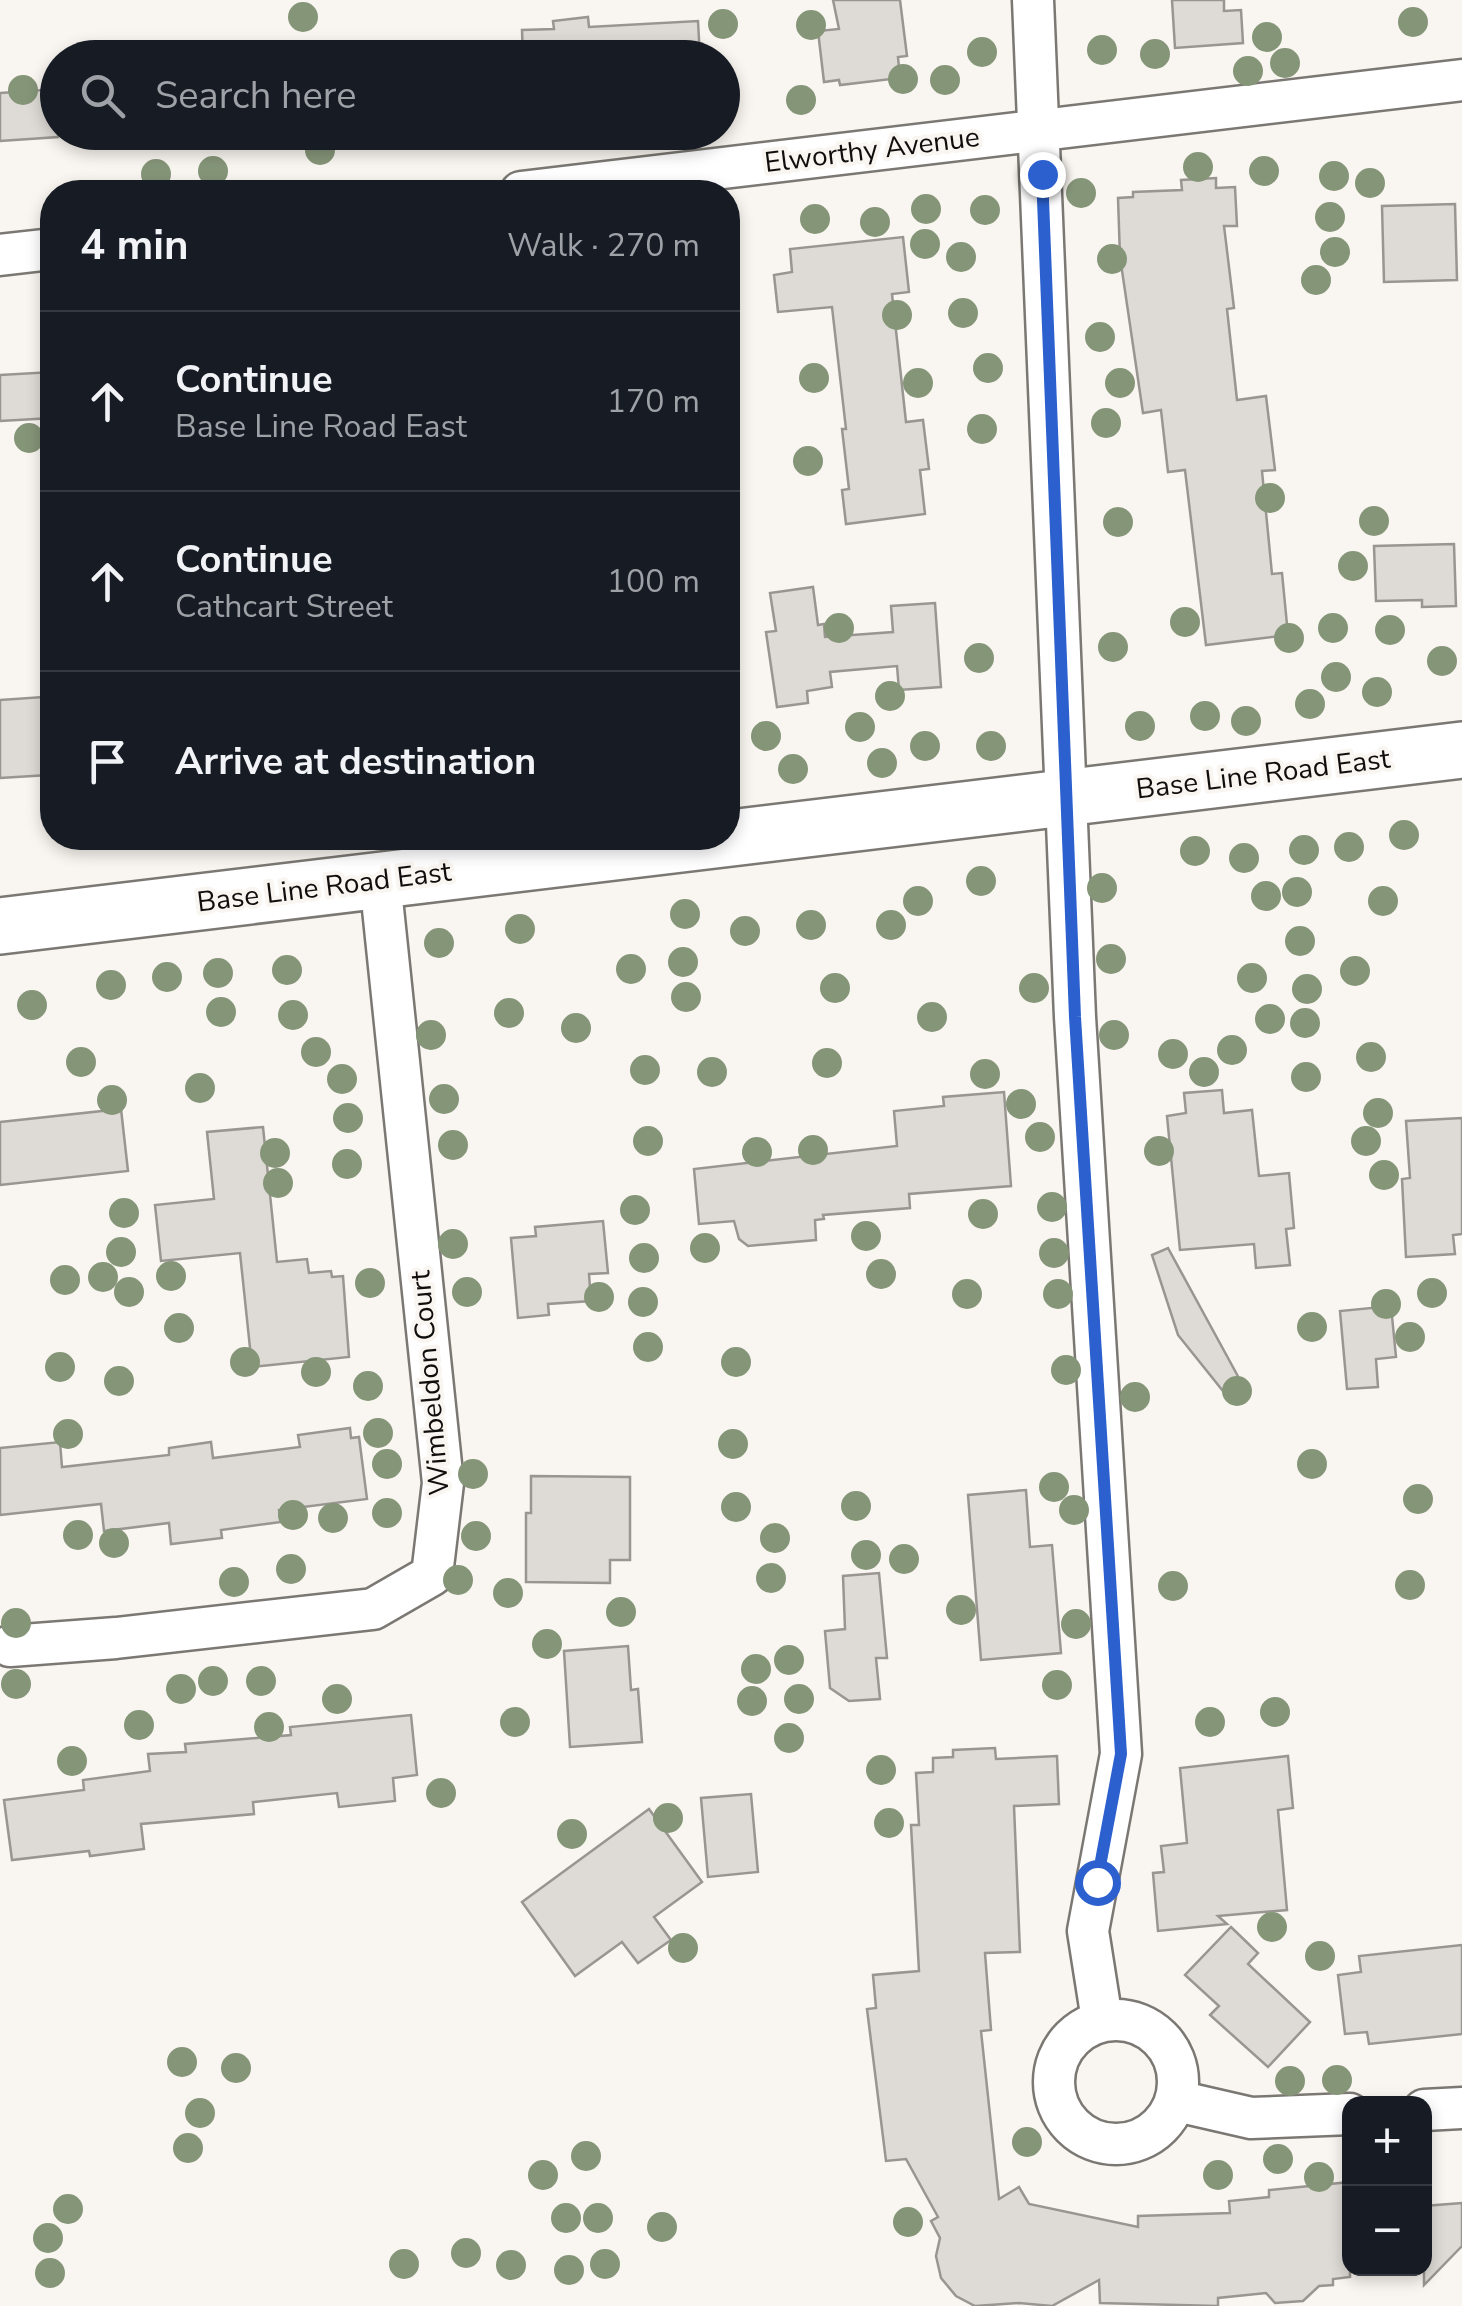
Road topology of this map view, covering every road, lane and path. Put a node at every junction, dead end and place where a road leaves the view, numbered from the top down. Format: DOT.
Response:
graph roads {
  1 [pos="1033,0"];
  2 [pos="1462,80"];
  3 [pos="1040,130"];
  4 [pos="621,180"];
  5 [pos="40,250"];
  6 [pos="0,255"];
  7 [pos="1462,750"];
  8 [pos="1064,798"];
  9 [pos="740,837"];
  10 [pos="630,850"];
  11 [pos="380,880"];
  12 [pos="0,926"];
  13 [pos="10,1646"];
  14 [pos="1102,2020"];
  15 [pos="1177,2101"];
  16 [pos="1462,2108"];
  17 [pos="1432,2110"];
  18 [pos="1342,2114"];
  1 -- 3 [label="street"];
  2 -- 3 [label="street, Elworthy Avenue"];
  3 -- 4 [label="street, Elworthy Avenue"];
  3 -- 8 [label="street"];
  5 -- 6 [label="street"];
  7 -- 8 [label="street, Base Line Road East"];
  8 -- 9 [label="street, Base Line Road East"];
  8 -- 14 [label="street"];
  10 -- 11 [label="street, Base Line Road East"];
  11 -- 12 [label="street, Base Line Road East"];
  11 -- 13 [label="street, Wimbeldon Court"];
  14 -- 15 [label="street"];
  14 -- 15 [label="street"];
  15 -- 18 [label="street"];
  16 -- 17 [label="street"];
}
